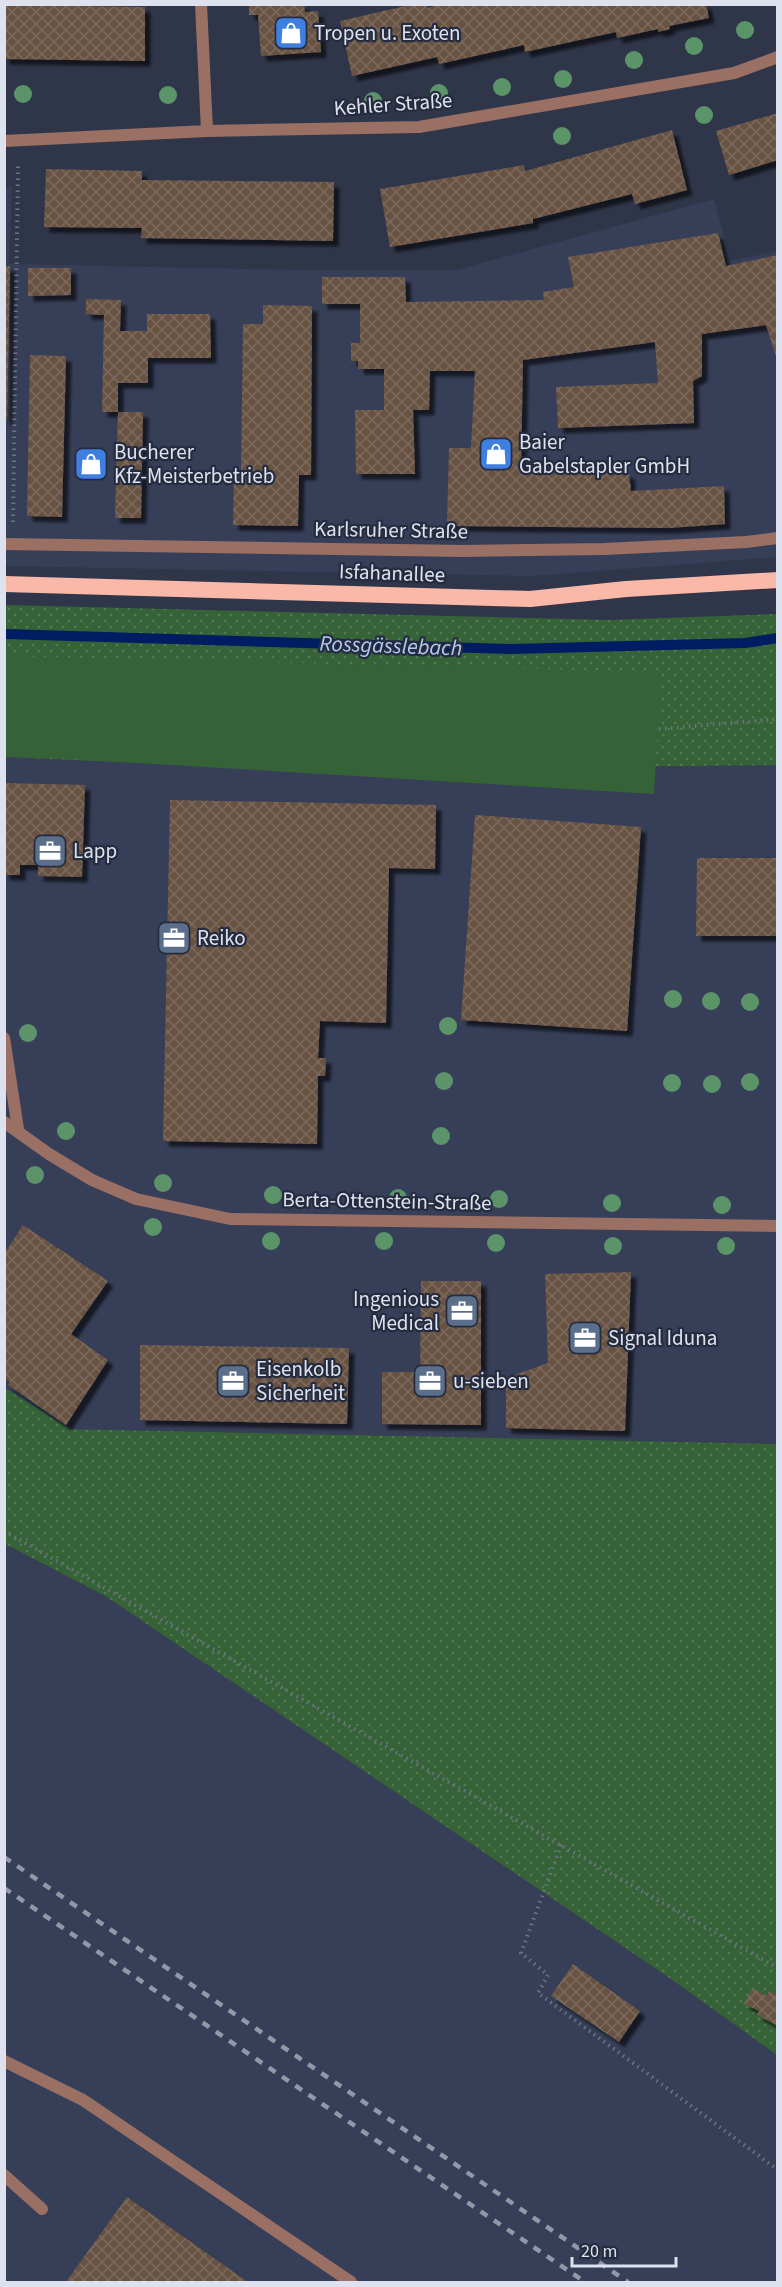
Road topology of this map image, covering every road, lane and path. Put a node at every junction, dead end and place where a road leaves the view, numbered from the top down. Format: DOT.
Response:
graph roads {
  1 [pos="201,4"];
  2 [pos="777,57"];
  3 [pos="207,131"];
  4 [pos="18,140"];
  5 [pos="4,141"];
  6 [pos="777,538"];
  7 [pos="9,544"];
  8 [pos="777,580"];
  9 [pos="4,584"];
  10 [pos="777,719"];
  11 [pos="659,729"];
  12 [pos="4,1038"];
  13 [pos="4,1122"];
  14 [pos="18,1129"];
  15 [pos="777,1226"];
  16 [pos="4,1531"];
  17 [pos="561,1845"];
  18 [pos="777,1968"];
  19 [pos="4,2061"];
  20 [pos="777,2170"];
  21 [pos="4,2175"];
  22 [pos="42,2209"];
  23 [pos="351,2283"];
  1 -- 3 [label="street"];
  2 -- 3 [label="street, Kehler Straße"];
  3 -- 4 [label="street, Kehler Straße"];
  4 -- 5 [label="street, Kehler Straße"];
  4 -- 7 [label="path"];
  6 -- 7 [label="street, Karlsruher Straße"];
  8 -- 9 [label="highway, Isfahanallee"];
  10 -- 11 [label="path"];
  12 -- 14 [label="street"];
  13 -- 14 [label="street, Berta-Ottenstein-Straße"];
  14 -- 15 [label="street, Berta-Ottenstein-Straße"];
  16 -- 17 [label="path"];
  17 -- 18 [label="path"];
  17 -- 20 [label="path"];
  19 -- 23 [label="street"];
  21 -- 22 [label="street"];
}
